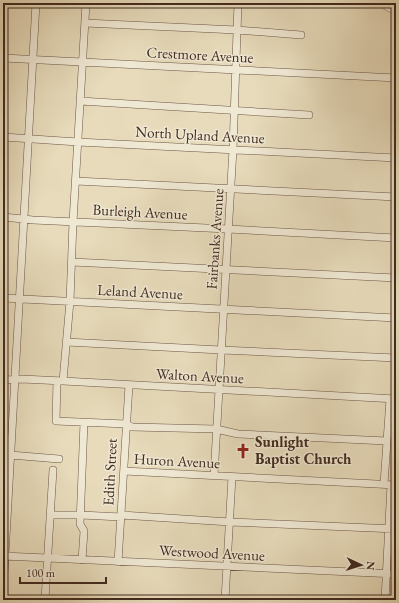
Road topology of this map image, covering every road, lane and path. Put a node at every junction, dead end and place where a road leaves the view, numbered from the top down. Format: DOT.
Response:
graph roads {
  1 [pos="36,3"];
  2 [pos="86,3"];
  3 [pos="238,3"];
  4 [pos="384,4"];
  5 [pos="396,11"];
  6 [pos="85,23"];
  7 [pos="237,30"];
  8 [pos="301,35"];
  9 [pos="3,58"];
  10 [pos="33,59"];
  11 [pos="82,62"];
  12 [pos="236,70"];
  13 [pos="396,78"];
  14 [pos="80,101"];
  15 [pos="234,110"];
  16 [pos="309,115"];
  17 [pos="3,137"];
  18 [pos="28,139"];
  19 [pos="78,142"];
  20 [pos="233,149"];
  21 [pos="396,158"];
  22 [pos="76,181"];
  23 [pos="231,190"];
  24 [pos="396,197"];
  25 [pos="3,217"];
  26 [pos="24,219"];
  27 [pos="73,222"];
  28 [pos="228,229"];
  29 [pos="396,238"];
  30 [pos="72,262"];
  31 [pos="225,270"];
  32 [pos="396,278"];
  33 [pos="3,298"];
  34 [pos="20,299"];
  35 [pos="70,302"];
  36 [pos="223,310"];
  37 [pos="396,318"];
  38 [pos="396,326"];
  39 [pos="66,342"];
  40 [pos="221,350"];
  41 [pos="396,358"];
  42 [pos="3,380"];
  43 [pos="14,380"];
  44 [pos="60,381"];
  45 [pos="128,385"];
  46 [pos="219,389"];
  47 [pos="393,399"];
  48 [pos="84,422"];
  49 [pos="126,424"];
  50 [pos="216,429"];
  51 [pos="387,441"];
  52 [pos="10,455"];
  53 [pos="59,459"];
  54 [pos="6,468"];
  55 [pos="53,470"];
  56 [pos="124,471"];
  57 [pos="214,476"];
  58 [pos="232,476"];
  59 [pos="390,485"];
  60 [pos="50,515"];
  61 [pos="81,515"];
  62 [pos="121,516"];
  63 [pos="230,522"];
  64 [pos="392,529"];
  65 [pos="4,556"];
  66 [pos="47,557"];
  67 [pos="82,560"];
  68 [pos="118,562"];
  69 [pos="227,567"];
  70 [pos="386,574"];
  71 [pos="396,574"];
  72 [pos="3,591"];
  73 [pos="45,600"];
  74 [pos="225,600"];
  75 [pos="385,600"];
  1 -- 10 [label="street"];
  2 -- 6 [label="street"];
  3 -- 7 [label="street, Fairbanks Avenue"];
  4 -- 5 [label="street"];
  6 -- 7 [label="street"];
  6 -- 11 [label="street"];
  7 -- 8 [label="street"];
  7 -- 12 [label="street, Fairbanks Avenue"];
  9 -- 10 [label="street, Crestmore Avenue"];
  10 -- 11 [label="street, Crestmore Avenue"];
  10 -- 18 [label="street"];
  11 -- 12 [label="street, Crestmore Avenue"];
  11 -- 14 [label="street"];
  12 -- 13 [label="street, Crestmore Avenue"];
  12 -- 15 [label="street, Fairbanks Avenue"];
  14 -- 15 [label="street"];
  14 -- 19 [label="street"];
  15 -- 16 [label="street"];
  15 -- 20 [label="street, Fairbanks Avenue"];
  17 -- 18 [label="street, North Upland Avenue"];
  18 -- 19 [label="street, North Upland Avenue"];
  18 -- 26 [label="street"];
  19 -- 20 [label="street, North Upland Avenue"];
  19 -- 22 [label="street"];
  20 -- 21 [label="street, North Upland Avenue"];
  20 -- 23 [label="street, Fairbanks Avenue"];
  22 -- 23 [label="street"];
  22 -- 27 [label="street"];
  23 -- 24 [label="street"];
  23 -- 28 [label="street, Fairbanks Avenue"];
  25 -- 26 [label="street, Burleigh Avenue"];
  26 -- 27 [label="street, Burleigh Avenue"];
  26 -- 34 [label="street"];
  27 -- 28 [label="street, Burleigh Avenue"];
  27 -- 30 [label="street"];
  28 -- 29 [label="street, Burleigh Avenue"];
  28 -- 31 [label="street, Fairbanks Avenue"];
  30 -- 31 [label="street"];
  30 -- 35 [label="street"];
  31 -- 32 [label="street"];
  31 -- 36 [label="street, Fairbanks Avenue"];
  33 -- 34 [label="street, Leland Avenue"];
  34 -- 35 [label="street, Leland Avenue"];
  34 -- 43 [label="street"];
  35 -- 36 [label="street, Leland Avenue"];
  35 -- 39 [label="street"];
  36 -- 37 [label="street, Leland Avenue"];
  36 -- 40 [label="street, Fairbanks Avenue"];
  37 -- 38 [label="street"];
  39 -- 40 [label="street"];
  39 -- 44 [label="street"];
  40 -- 41 [label="street"];
  40 -- 46 [label="street, Fairbanks Avenue"];
  42 -- 43 [label="street, Walton Avenue"];
  43 -- 44 [label="street, Walton Avenue"];
  43 -- 52 [label="street"];
  44 -- 45 [label="street, Walton Avenue"];
  44 -- 48 [label="street"];
  45 -- 46 [label="street, Walton Avenue"];
  45 -- 49 [label="street, Edith Street"];
  46 -- 47 [label="street, Walton Avenue"];
  46 -- 50 [label="street, Fairbanks Avenue"];
  47 -- 51 [label="street"];
  48 -- 49 [label="street"];
  48 -- 61 [label="street"];
  49 -- 50 [label="street"];
  49 -- 56 [label="street, Edith Street"];
  50 -- 51 [label="street"];
  50 -- 57 [label="street, Fairbanks Avenue"];
  51 -- 59 [label="street"];
  52 -- 53 [label="street"];
  52 -- 54 [label="street"];
  54 -- 65 [label="street"];
  55 -- 60 [label="street"];
  56 -- 57 [label="street, Huron Avenue"];
  56 -- 62 [label="street, Edith Street"];
  57 -- 58 [label="street, Huron Avenue"];
  58 -- 59 [label="street, Huron Avenue"];
  58 -- 63 [label="street"];
  59 -- 64 [label="street"];
  60 -- 61 [label="street"];
  60 -- 66 [label="street"];
  61 -- 62 [label="street"];
  61 -- 67 [label="street"];
  62 -- 63 [label="street"];
  62 -- 68 [label="street, Edith Street"];
  63 -- 64 [label="street"];
  63 -- 69 [label="street"];
  64 -- 70 [label="street"];
  65 -- 66 [label="street, Westwood Avenue"];
  65 -- 72 [label="street"];
  66 -- 67 [label="street, Westwood Avenue"];
  66 -- 73 [label="street"];
  67 -- 68 [label="street, Westwood Avenue"];
  68 -- 69 [label="street, Westwood Avenue"];
  69 -- 70 [label="street, Westwood Avenue"];
  69 -- 74 [label="street"];
  70 -- 71 [label="street, Westwood Avenue"];
  70 -- 75 [label="street"];
}
